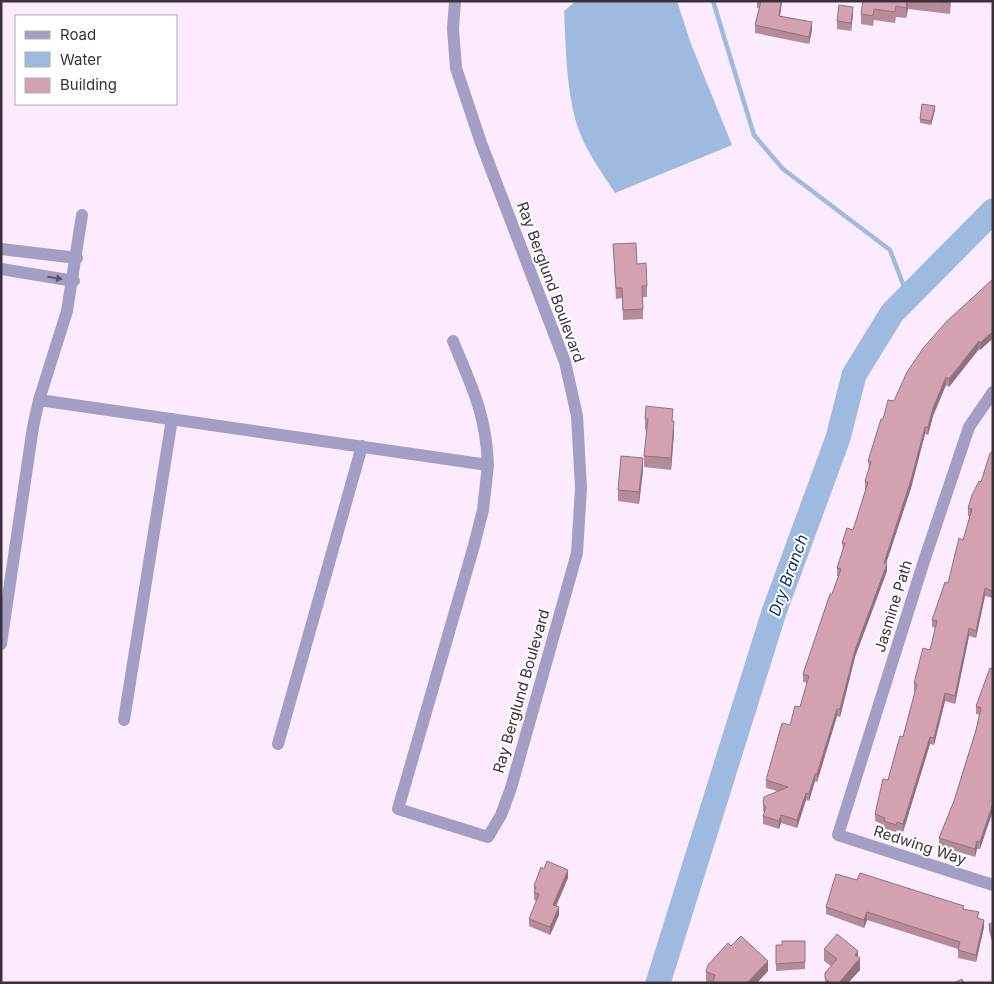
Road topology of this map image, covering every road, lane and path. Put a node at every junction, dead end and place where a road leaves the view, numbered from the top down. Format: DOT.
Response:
graph roads {
  1 [pos="454,1"];
  2 [pos="82,215"];
  3 [pos="1,249"];
  4 [pos="30,253"];
  5 [pos="77,258"];
  6 [pos="1,270"];
  7 [pos="27,273"];
  8 [pos="74,281"];
  9 [pos="453,341"];
  10 [pos="993,392"];
  11 [pos="39,400"];
  12 [pos="172,419"];
  13 [pos="362,446"];
  14 [pos="488,465"];
  15 [pos="1,644"];
  16 [pos="124,720"];
  17 [pos="278,744"];
  18 [pos="838,835"];
  19 [pos="993,885"];
  1 -- 14 [label="street, Ray Berglund Boulevard"];
  2 -- 5 [label="street"];
  3 -- 4 [label="street"];
  4 -- 5 [label="street"];
  4 -- 7 [label="street"];
  5 -- 8 [label="street"];
  6 -- 7 [label="street"];
  7 -- 8 [label="street, one-way"];
  8 -- 11 [label="street"];
  9 -- 14 [label="street"];
  10 -- 18 [label="street, Jasmine Path"];
  11 -- 12 [label="street"];
  11 -- 15 [label="street"];
  12 -- 13 [label="street"];
  12 -- 16 [label="street"];
  13 -- 14 [label="street"];
  13 -- 17 [label="street"];
  18 -- 19 [label="street, Redwing Way"];
}
